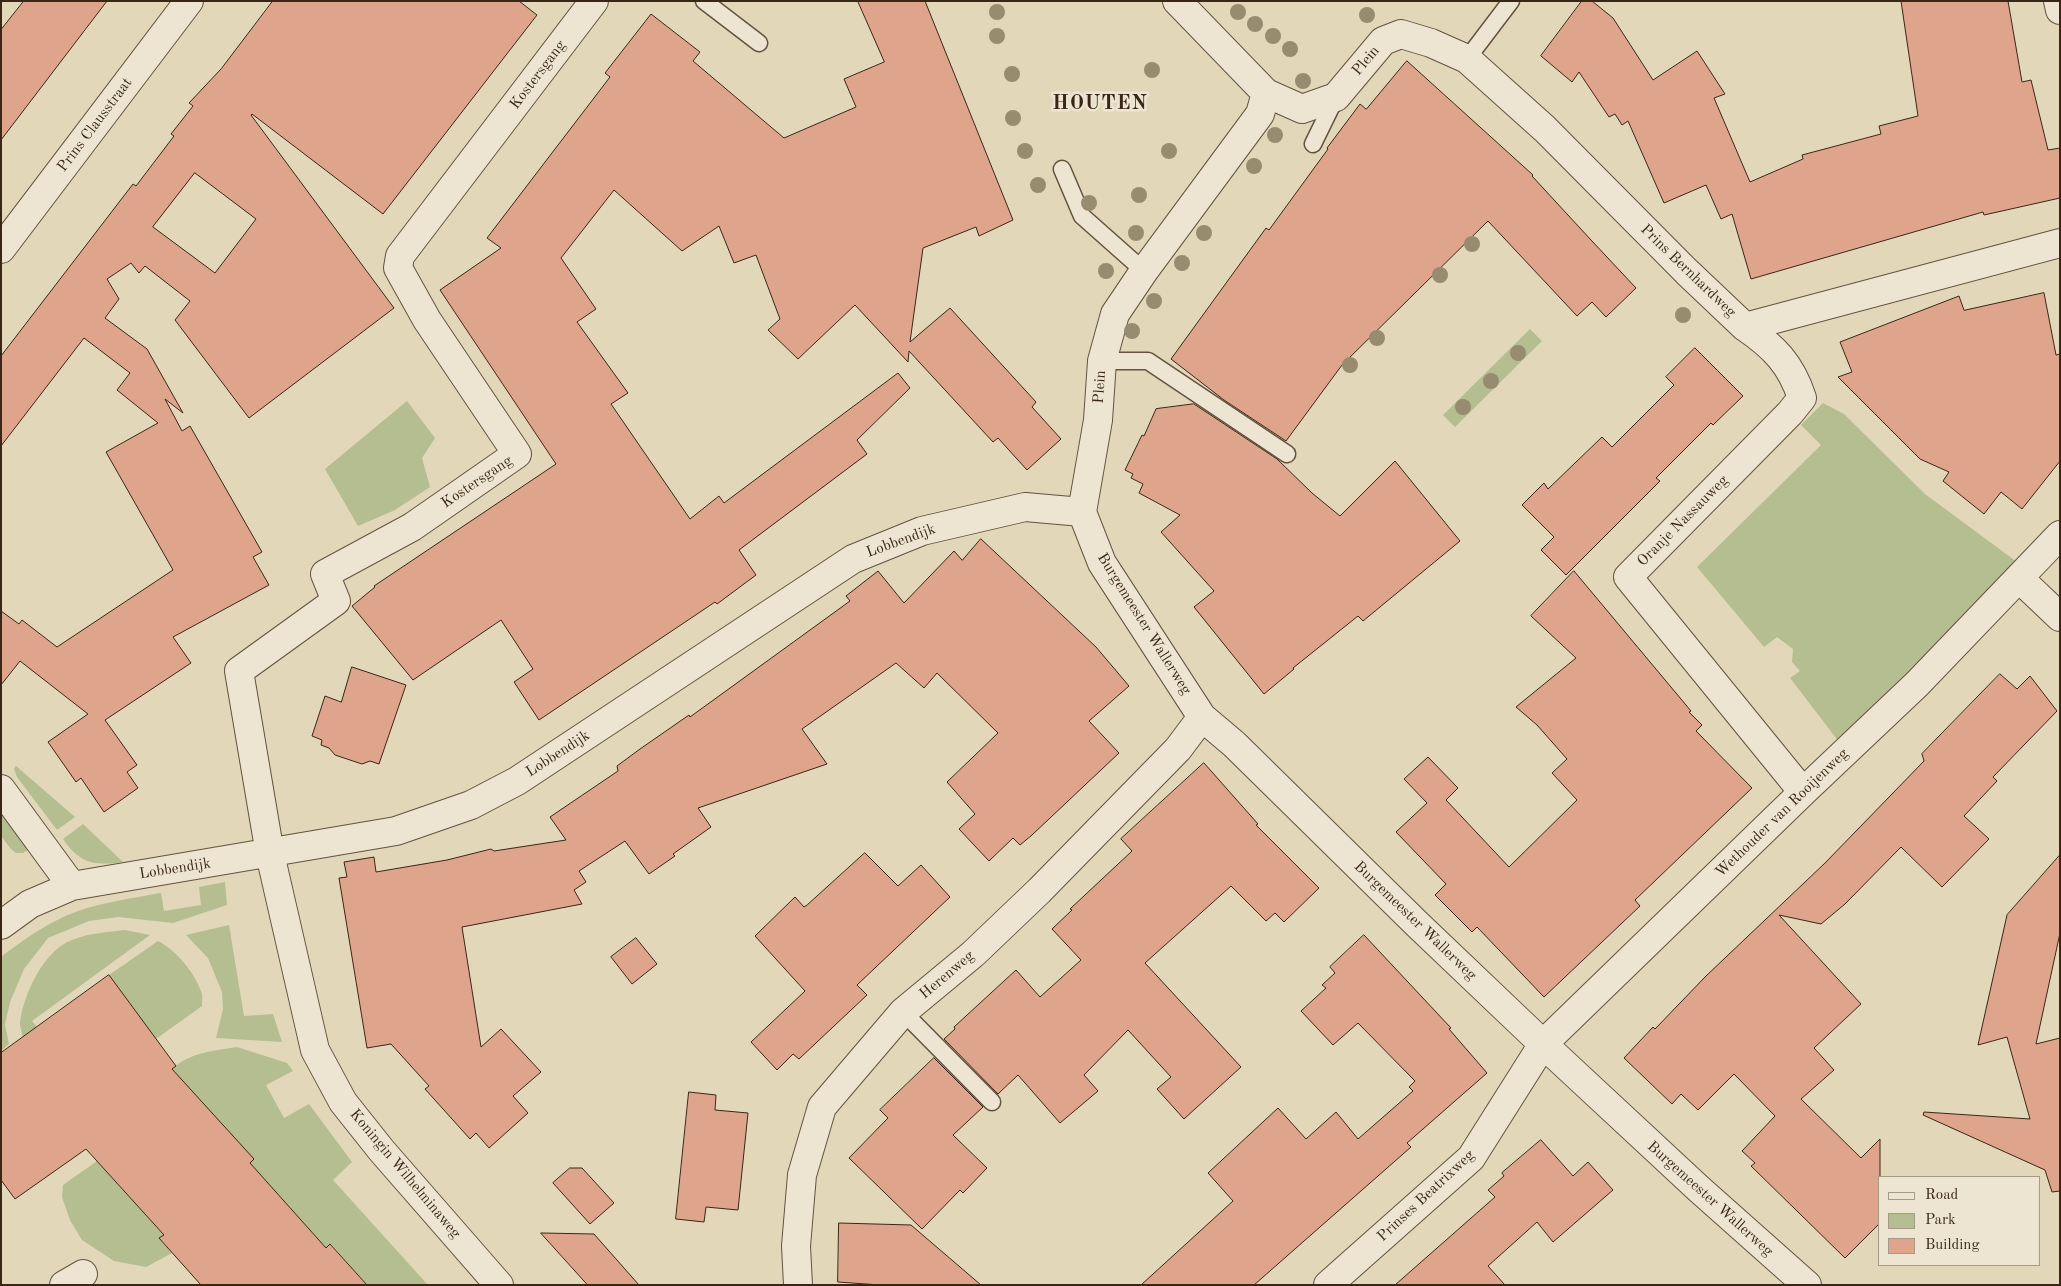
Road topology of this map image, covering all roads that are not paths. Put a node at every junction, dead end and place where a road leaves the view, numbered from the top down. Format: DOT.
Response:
graph roads {
  1 [pos="189,1"];
  2 [pos="594,1"];
  3 [pos="704,1"];
  4 [pos="1177,1"];
  5 [pos="1511,1"];
  6 [pos="2058,1"];
  7 [pos="2060,10"];
  8 [pos="759,43"];
  9 [pos="1430,43"];
  10 [pos="1467,59"];
  11 [pos="1266,93"];
  12 [pos="1336,97"];
  13 [pos="1313,144"];
  14 [pos="1062,169"];
  15 [pos="2060,243"];
  16 [pos="1,249"];
  17 [pos="1144,271"];
  18 [pos="1745,327"];
  19 [pos="1102,361"];
  20 [pos="1287,454"];
  21 [pos="1082,512"];
  22 [pos="2060,535"];
  23 [pos="2020,579"];
  24 [pos="2060,617"];
  25 [pos="1202,716"];
  26 [pos="1,789"];
  27 [pos="1803,792"];
  28 [pos="270,854"];
  29 [pos="72,886"];
  30 [pos="1,925"];
  31 [pos="903,1012"];
  32 [pos="1543,1044"];
  33 [pos="992,1102"];
  34 [pos="499,1285"];
  35 [pos="798,1285"];
  36 [pos="1328,1285"];
  37 [pos="1806,1285"];
  1 -- 16 [label="street, Prins Clausstraat"];
  2 -- 28 [label="street, Kostersgang"];
  3 -- 8 [label="lane"];
  4 -- 11 [label="street"];
  5 -- 10 [label="lane"];
  6 -- 7 [label="street"];
  9 -- 10 [label="street, Prins Bernhardweg"];
  9 -- 12 [label="street, Plein"];
  10 -- 18 [label="street, Prins Bernhardweg"];
  11 -- 12 [label="street"];
  11 -- 17 [label="street, Plein"];
  12 -- 13 [label="lane, Plein"];
  14 -- 17 [label="lane"];
  15 -- 18 [label="street, Prins Bernhardweg"];
  17 -- 19 [label="street, Plein"];
  18 -- 27 [label="street, Oranje Nassauweg"];
  19 -- 20 [label="lane"];
  19 -- 21 [label="street, Plein"];
  21 -- 25 [label="street, Burgemeester Wallerweg"];
  21 -- 28 [label="street, Lobbendijk"];
  22 -- 23 [label="street, Wethouder van Rooijenweg"];
  23 -- 24 [label="street"];
  23 -- 27 [label="street, Wethouder van Rooijenweg"];
  25 -- 31 [label="street, Herenweg"];
  25 -- 32 [label="street, Burgemeester Wallerweg"];
  26 -- 29 [label="street"];
  27 -- 32 [label="street, Wethouder van Rooijenweg"];
  28 -- 29 [label="street, Lobbendijk"];
  28 -- 34 [label="street, Koningin Wilhelminaweg"];
  29 -- 30 [label="street, Lobbendijk"];
  31 -- 33 [label="lane"];
  31 -- 35 [label="street, Herenweg"];
  32 -- 36 [label="street, Prinses Beatrixweg"];
  32 -- 37 [label="street, Burgemeester Wallerweg"];
}
